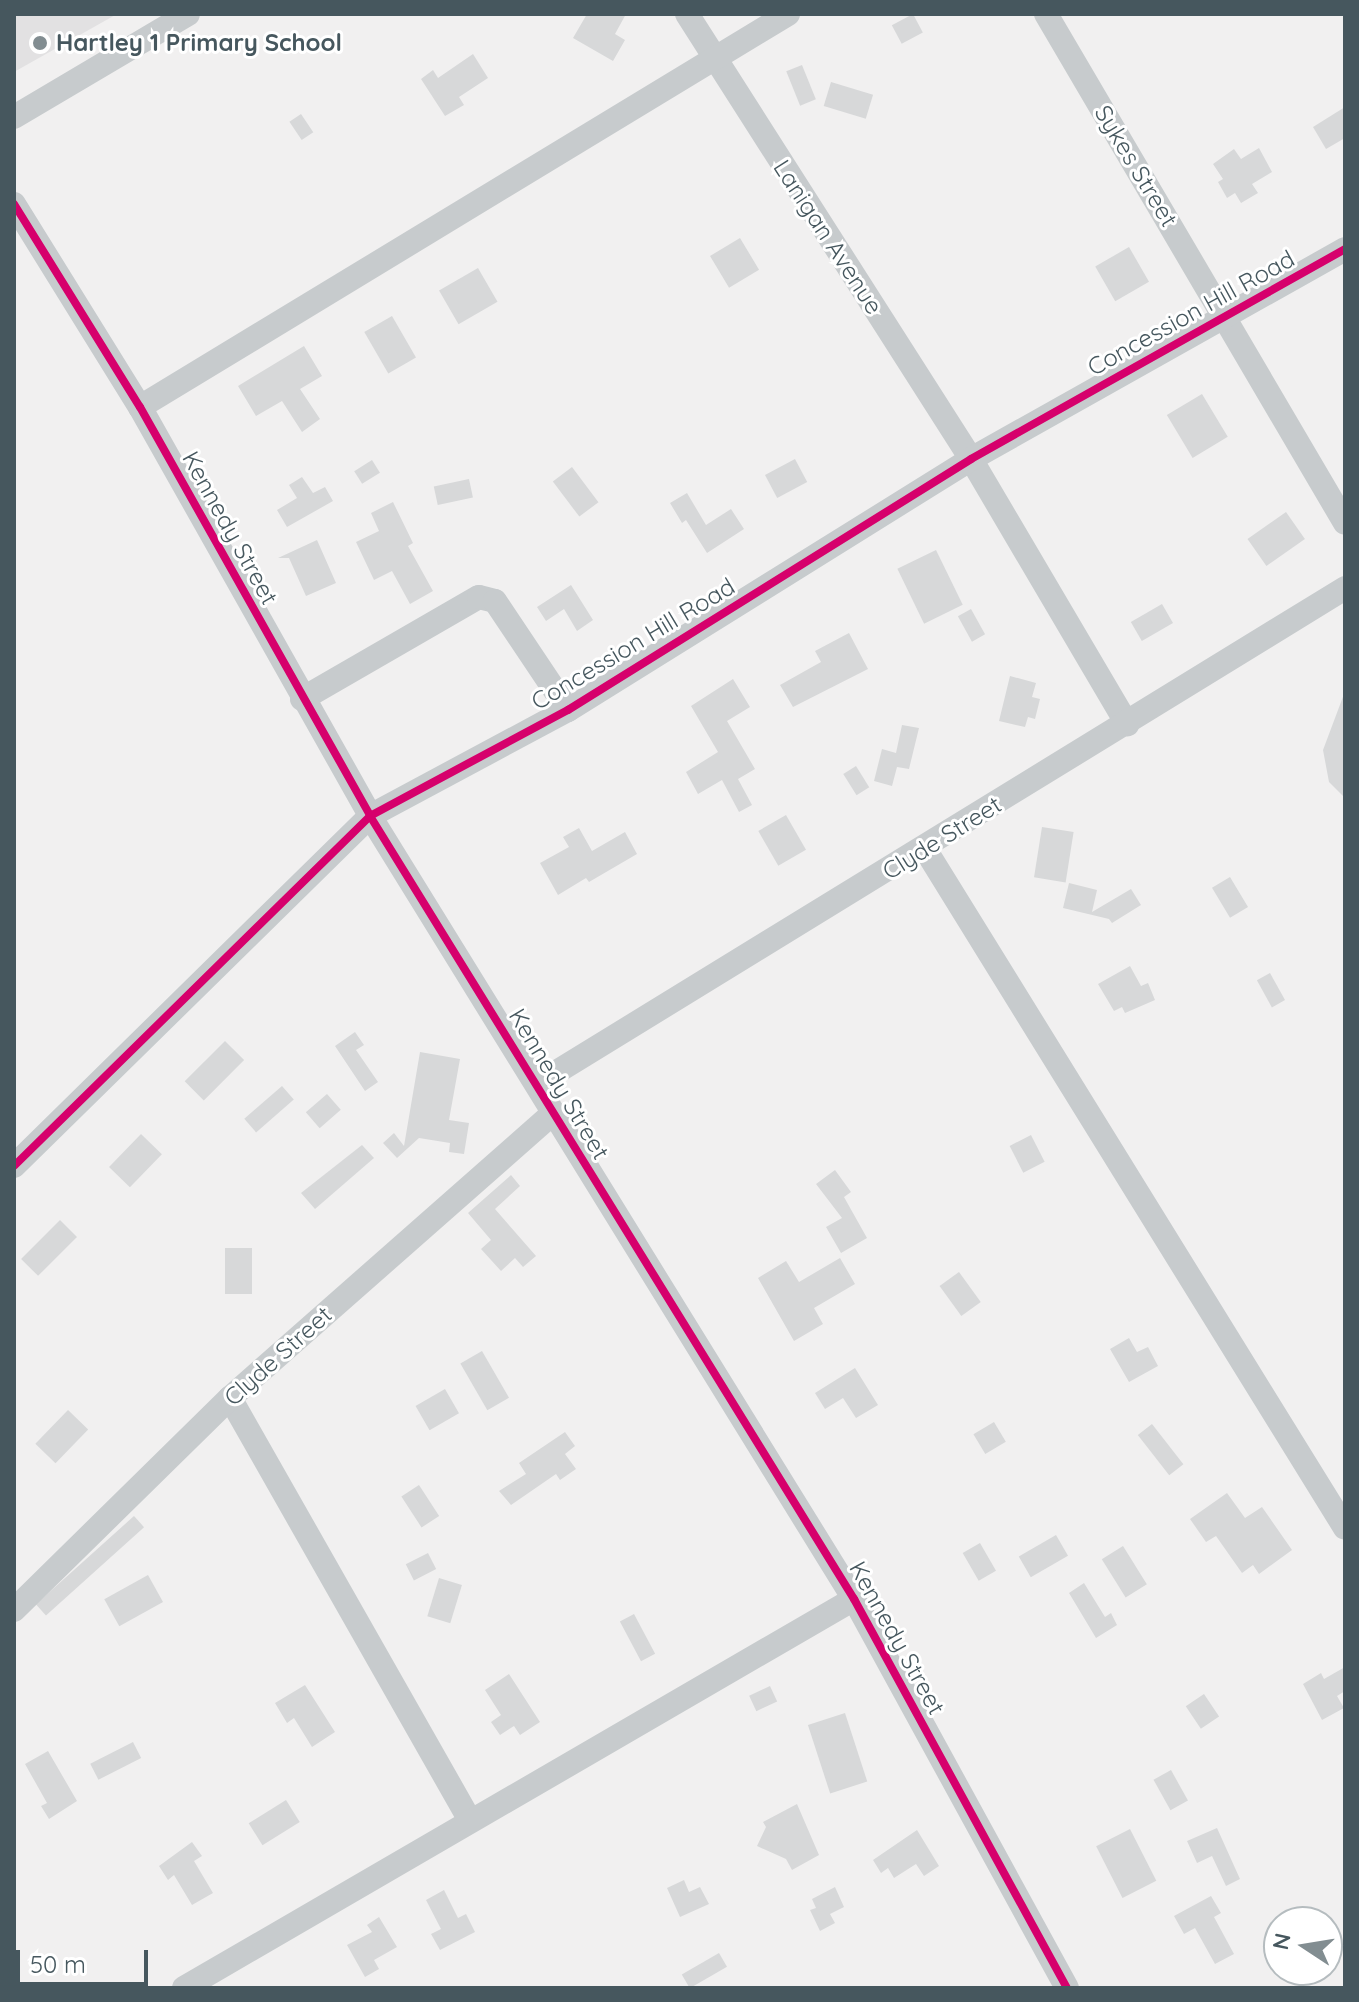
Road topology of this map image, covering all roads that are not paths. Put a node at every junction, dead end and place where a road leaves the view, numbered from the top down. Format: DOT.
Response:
graph roads {
  1 [pos="188,14"];
  2 [pos="687,14"];
  3 [pos="788,14"];
  4 [pos="1046,14"];
  5 [pos="713,57"];
  6 [pos="14,117"];
  7 [pos="14,204"];
  8 [pos="1345,249"];
  9 [pos="1227,317"];
  10 [pos="140,407"];
  11 [pos="971,459"];
  12 [pos="1345,523"];
  13 [pos="1345,588"];
  14 [pos="302,699"];
  15 [pos="568,710"];
  16 [pos="1127,724"];
  17 [pos="370,816"];
  18 [pos="925,849"];
  19 [pos="537,1084"];
  20 [pos="553,1113"];
  21 [pos="14,1166"];
  22 [pos="230,1398"];
  23 [pos="1345,1528"];
  24 [pos="854,1599"];
  25 [pos="14,1610"];
  26 [pos="470,1821"];
  27 [pos="184,1988"];
  28 [pos="1067,1988"];
  1 -- 6 [label="street"];
  2 -- 5 [label="street, Lanigan Avenue"];
  3 -- 5 [label="street"];
  4 -- 9 [label="street, Sykes Street"];
  5 -- 10 [label="street"];
  5 -- 11 [label="street, Lanigan Avenue"];
  7 -- 10 [label="street, Kennedy Street"];
  8 -- 9 [label="street, Concession Hill Road"];
  9 -- 11 [label="street, Concession Hill Road"];
  9 -- 12 [label="street, Sykes Street"];
  10 -- 14 [label="street, Kennedy Street"];
  11 -- 15 [label="street, Concession Hill Road"];
  11 -- 16 [label="street, Lanigan Avenue"];
  13 -- 16 [label="street, Clyde Street"];
  14 -- 15 [label="street"];
  14 -- 17 [label="street, Kennedy Street"];
  15 -- 17 [label="street, Concession Hill Road"];
  16 -- 18 [label="street, Clyde Street"];
  17 -- 19 [label="street, Kennedy Street"];
  17 -- 21 [label="street, Concession Hill Road"];
  18 -- 19 [label="street, Clyde Street"];
  18 -- 23 [label="street"];
  19 -- 20 [label="street, Kennedy Street"];
  20 -- 22 [label="street, Clyde Street"];
  20 -- 24 [label="street, Kennedy Street"];
  22 -- 25 [label="street, Clyde Street"];
  22 -- 26 [label="street"];
  24 -- 26 [label="street"];
  24 -- 28 [label="street, Kennedy Street"];
  26 -- 27 [label="street"];
}
